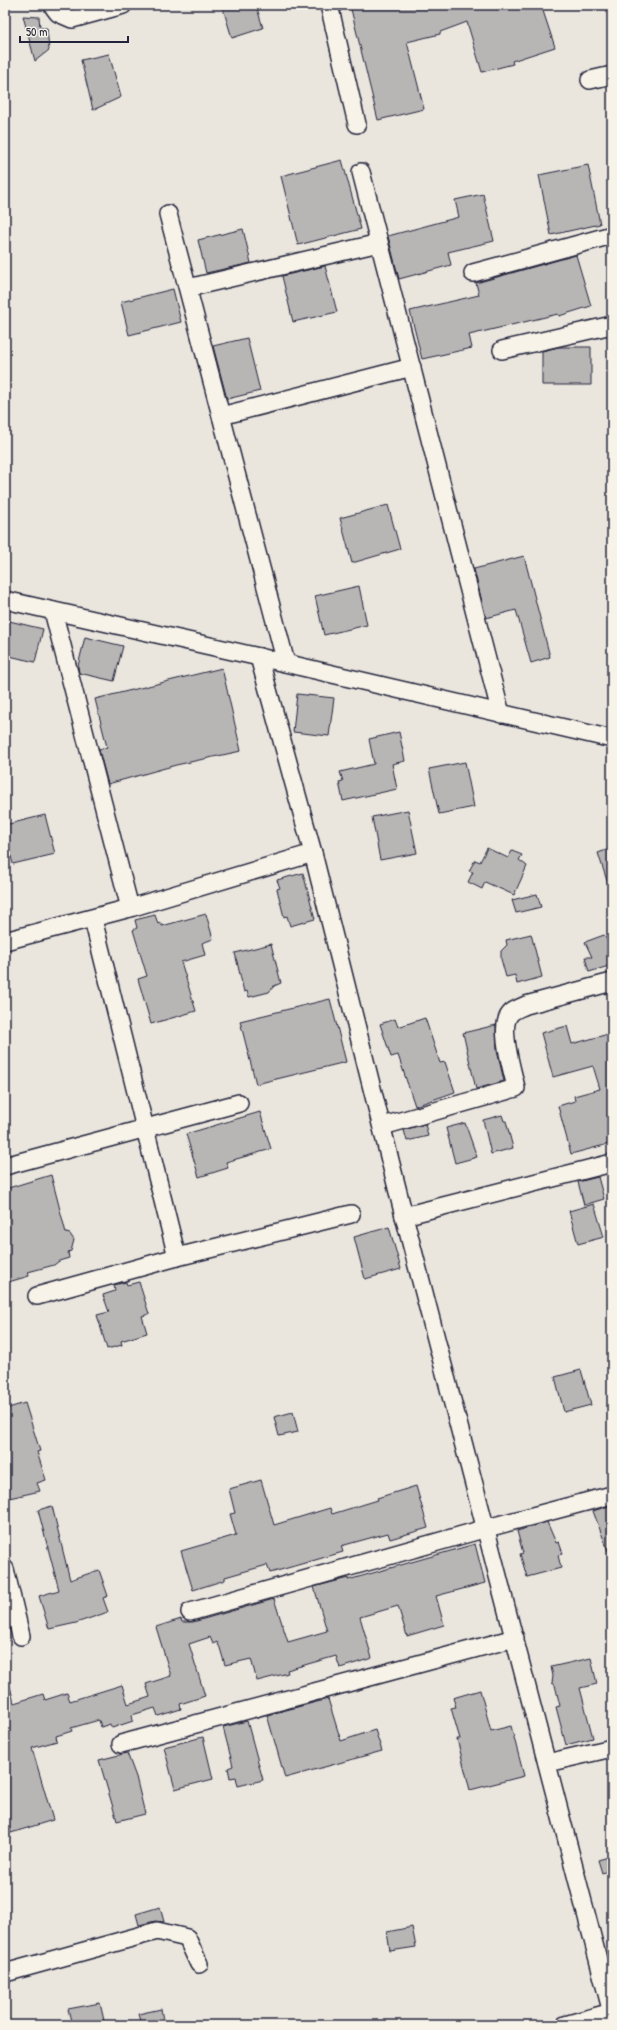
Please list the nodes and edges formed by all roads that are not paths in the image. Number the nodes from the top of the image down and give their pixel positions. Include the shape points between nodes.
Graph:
1 (52, 5) edge
2 (123, 5) edge
3 (328, 5) edge
4 (612, 74) edge
5 (590, 80) dead end
6 (357, 124) dead end
7 (361, 172) dead end
8 (168, 214) dead end
9 (612, 235) edge
10 (380, 243) junction
11 (473, 273) dead end
12 (188, 288) junction
13 (612, 325) edge
14 (502, 350) dead end
15 (412, 367) junction
16 (221, 416) junction
17 (5, 600) edge
18 (53, 612) junction
19 (258, 657) junction
20 (286, 663) junction
21 (501, 714) junction
22 (612, 739) edge
23 (313, 853) junction
24 (130, 908) junction
25 (93, 919) junction
26 (5, 941) edge
27 (612, 982) edge
28 (239, 1103) dead end
29 (382, 1126) junction
30 (146, 1129) junction
31 (612, 1163) edge
32 (5, 1166) edge
33 (351, 1214) dead end
34 (404, 1216) junction
35 (177, 1257) junction
36 (37, 1296) dead end
37 (612, 1495) edge
38 (487, 1528) junction
39 (5, 1569) edge
40 (190, 1612) dead end
41 (21, 1636) dead end
42 (515, 1638) junction
43 (121, 1744) dead end
44 (612, 1748) edge
45 (548, 1763) junction
46 (199, 1964) dead end
47 (5, 1973) edge
48 (610, 1992) edge
49 (612, 2013) edge
50 (565, 2025) edge

1 - 2 street via 58,13 72,19
3 - 6 street
4 - 5 street
7 - 10 street
8 - 12 street
9 - 11 street
10 - 12 street
10 - 15 street
12 - 16 street
13 - 14 street
15 - 16 street
15 - 21 street
16 - 20 street
17 - 18 street
18 - 19 street
18 - 24 street
19 - 20 street
19 - 23 street
20 - 21 street
21 - 22 street
23 - 24 street
23 - 29 street
24 - 25 street
25 - 26 street
25 - 30 street
27 - 29 street via 526,1005 509,1015 505,1024 506,1035 516,1088
28 - 30 street
29 - 34 street
30 - 32 street
30 - 35 street
31 - 34 street
33 - 35 street
34 - 38 street
35 - 36 street
37 - 38 street
38 - 40 street
38 - 42 street
39 - 41 street
42 - 43 street
42 - 45 street
44 - 45 street
45 - 48 street
46 - 47 street via 187,1938 157,1931
48 - 49 street
49 - 50 street

